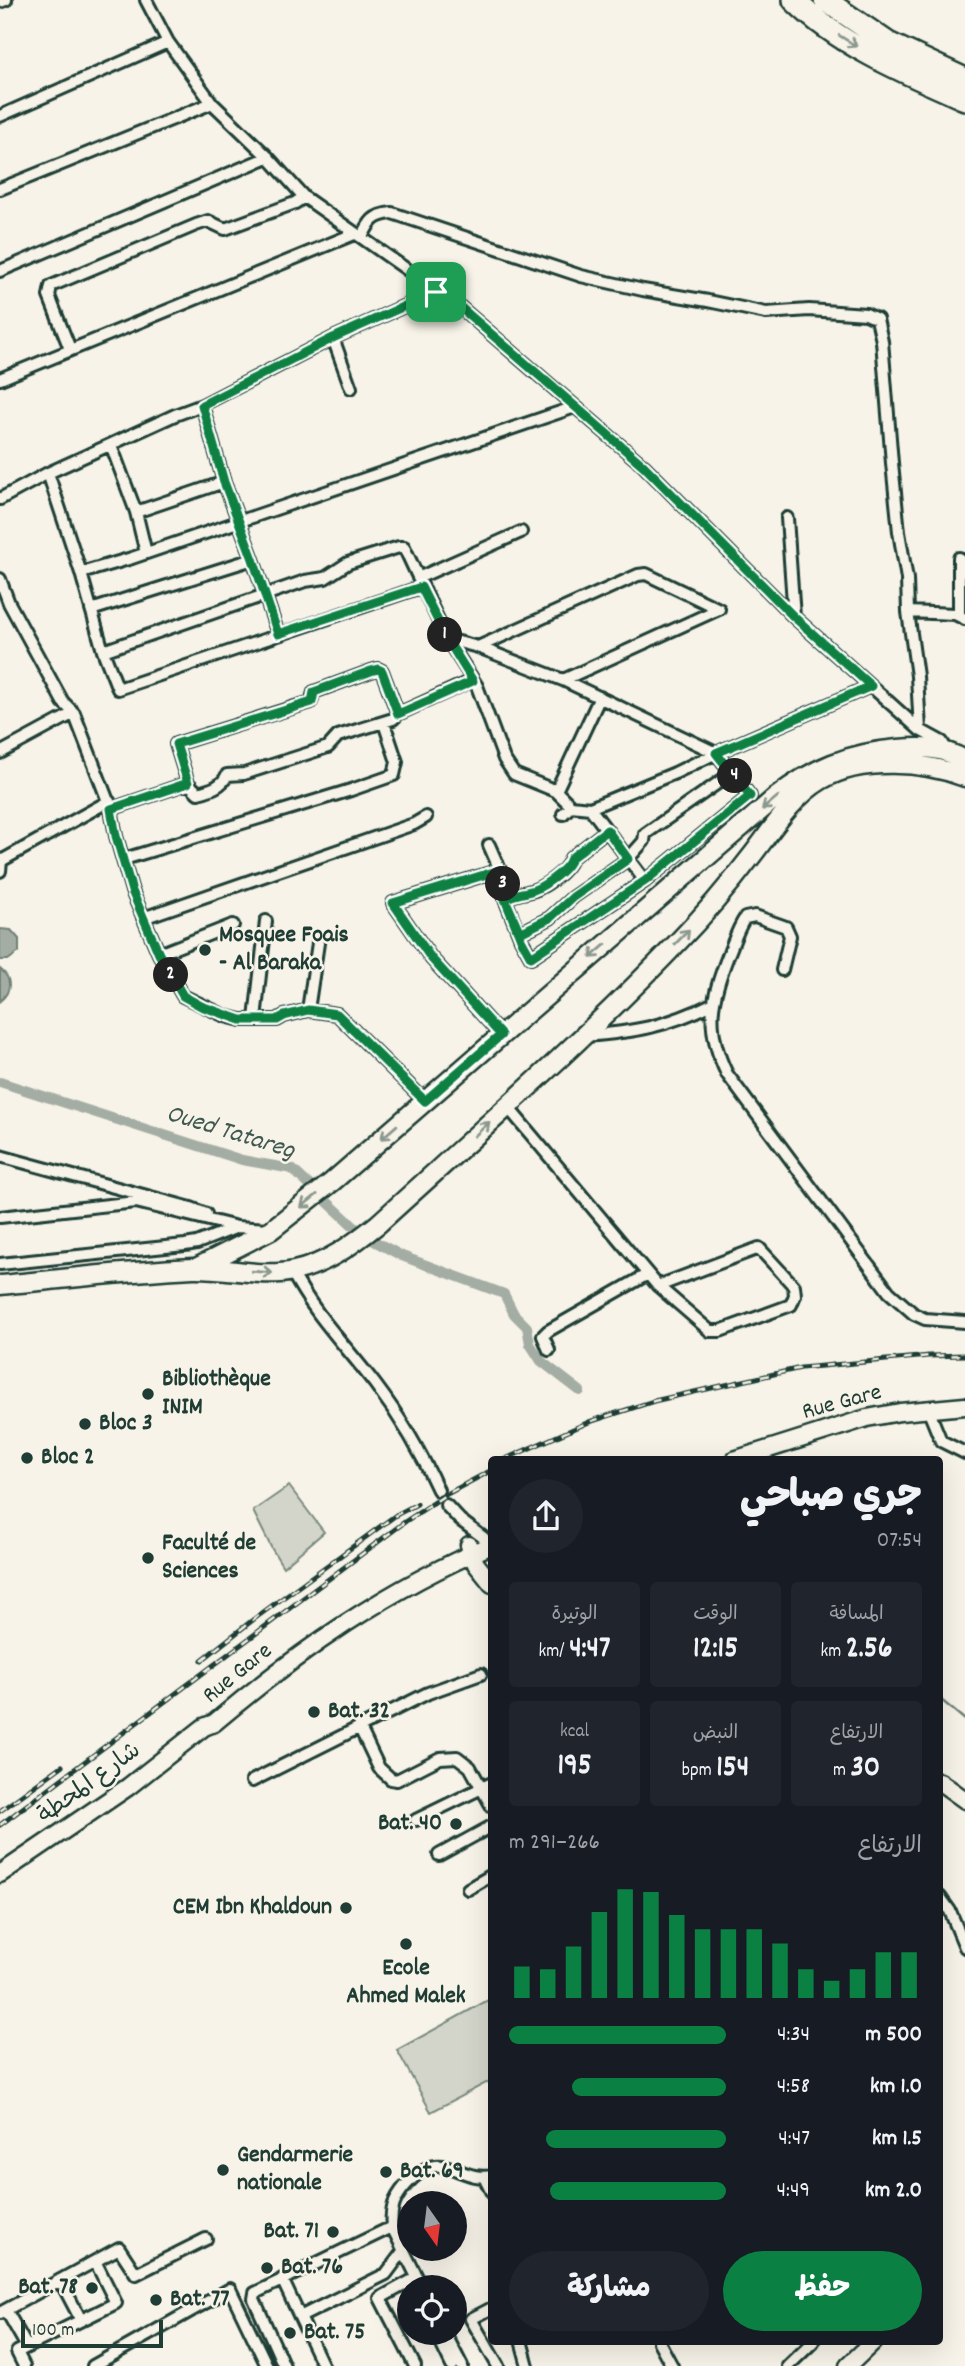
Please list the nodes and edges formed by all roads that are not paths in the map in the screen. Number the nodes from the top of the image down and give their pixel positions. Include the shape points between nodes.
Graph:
1 (6, 0) edge
2 (146, 0) edge
3 (794, 0) edge
4 (825, 0) edge
5 (0, 2) edge
6 (168, 42) junction
7 (965, 79) edge
8 (965, 99) edge
9 (212, 103) junction
10 (0, 116) edge
11 (268, 157) junction
12 (0, 189) edge
13 (304, 197) junction
14 (358, 235) junction
15 (0, 271) edge
16 (436, 292) junction
17 (333, 338) junction
18 (70, 349) junction
19 (0, 379) edge
20 (351, 388) dead end
21 (202, 405) junction
22 (575, 407) junction
23 (111, 445) junction
24 (48, 473) junction
25 (224, 482) junction
26 (0, 499) edge
27 (136, 512) junction
28 (788, 518) dead end
29 (239, 521) junction
30 (521, 532) dead end
31 (146, 553) junction
32 (959, 558) dead end
33 (253, 559) junction
34 (81, 573) junction
35 (0, 579) edge
36 (420, 582) junction
37 (264, 596) junction
38 (4, 604) edge
39 (91, 610) junction
40 (908, 612) junction
41 (794, 617) junction
42 (962, 617) edge
43 (278, 634) junction
44 (447, 639) junction
45 (478, 647) junction
46 (103, 651) junction
47 (564, 680) junction
48 (473, 681) junction
49 (871, 686) junction
50 (600, 697) junction
51 (74, 713) junction
52 (398, 714) junction
53 (384, 723) junction
54 (921, 739) junction
55 (947, 751) junction
56 (0, 753) edge
57 (716, 753) junction
58 (965, 760) edge
59 (921, 768) junction
60 (941, 771) junction
61 (732, 773) junction
62 (965, 777) edge
63 (188, 783) junction
64 (556, 791) junction
65 (110, 805) junction
66 (590, 808) junction
67 (426, 817) dead end
68 (607, 830) junction
69 (489, 845) dead end
70 (124, 859) junction
71 (628, 859) junction
72 (500, 870) junction
73 (0, 871) edge
74 (645, 881) junction
75 (505, 899) junction
76 (143, 918) junction
77 (266, 922) dead end
78 (233, 925) dead end
79 (520, 933) junction
80 (318, 943) dead end
81 (159, 954) junction
82 (782, 970) dead end
83 (712, 1004) junction
84 (308, 1010) junction
85 (255, 1019) junction
86 (501, 1035) junction
87 (582, 1037) junction
88 (425, 1101) junction
89 (507, 1107) junction
90 (0, 1156) edge
91 (0, 1217) edge
92 (217, 1222) junction
93 (237, 1227) junction
94 (271, 1230) junction
95 (0, 1264) edge
96 (194, 1268) junction
97 (292, 1272) junction
98 (648, 1274) junction
99 (0, 1285) edge
100 (658, 1286) junction
101 (965, 1322) edge
102 (549, 1350) dead end
103 (965, 1406) edge
104 (965, 1412) edge
105 (930, 1414) junction
106 (965, 1453) edge
107 (747, 1456) edge
108 (768, 1456) edge
109 (438, 1490) dead end
110 (446, 1505) dead end
111 (482, 1544) edge
112 (450, 1564) junction
113 (488, 1571) edge
114 (488, 1575) edge
115 (481, 1674) dead end
116 (359, 1726) junction
117 (204, 1727) junction
118 (252, 1781) dead end
119 (943, 1784) edge
120 (487, 1786) edge
121 (965, 1800) edge
122 (416, 1820) dead end
123 (488, 1828) edge
124 (439, 1856) dead end
125 (0, 1874) edge
126 (488, 1877) edge
127 (468, 1889) dead end
128 (943, 1901) edge
129 (965, 1947) edge
130 (488, 2176) edge
131 (392, 2227) junction
132 (397, 2237) edge
133 (206, 2239) dead end
134 (397, 2259) edge
135 (95, 2261) junction
136 (282, 2279) junction
137 (60, 2280) junction
138 (397, 2289) edge
139 (488, 2310) edge
140 (3, 2311) edge
141 (300, 2317) junction
142 (81, 2320) junction
143 (397, 2331) edge
144 (404, 2345) edge
145 (442, 2345) edge
146 (451, 2345) edge
147 (521, 2345) edge
148 (661, 2345) edge
149 (810, 2345) edge
150 (870, 2345) edge
151 (27, 2347) junction
152 (24, 2366) edge
153 (93, 2366) edge
154 (267, 2366) edge
155 (284, 2366) edge
156 (323, 2366) edge
157 (415, 2366) edge
158 (452, 2366) edge
159 (462, 2366) edge
160 (498, 2366) edge
161 (528, 2366) edge
162 (672, 2366) edge
163 (788, 2366) edge
164 (848, 2366) edge

1 - 5 street
2 - 6 street
3 -> 8 highway via 850,42
4 - 7 highway via 888,43
6 - 9 street
6 - 10 street
9 - 11 street
9 - 12 street
11 - 13 street
11 - 15 street
13 - 14 street
13 - 18 street via 225,229 208,220 51,286 49,296
14 - 16 street
14 - 18 street
14 - 40 street via 371,219 392,213 581,276 643,290 766,313 808,310 873,315 880,324
16 - 17 street
16 - 22 street via 460,307
17 - 20 street
17 - 21 street
18 - 19 street
21 - 23 street
21 - 25 street
22 - 29 street
22 - 41 street via 644,466
23 - 24 street
23 - 27 street
24 - 26 street
24 - 34 street
25 - 27 street
25 - 29 street
27 - 31 street
28 - 41 street
29 - 31 street
29 - 33 street
30 - 36 street
31 - 34 street
32 - 42 street
33 - 37 street
33 - 39 street
34 - 39 street
35 - 38 street
36 - 37 street via 406,550 399,547 348,562 325,578
36 - 43 street
36 - 44 street
37 - 43 street
37 - 46 street
38 - 51 street
39 - 46 street
40 - 42 street
40 - 54 street
41 - 49 street
43 - 46 street via 118,689
44 - 45 street
44 - 48 street
45 - 47 street
45 - 47 street via 638,575 646,574 719,609
47 - 50 street
48 - 52 street
48 - 64 street via 514,775
49 - 54 street
49 - 57 street
50 - 57 street
50 - 64 street
51 - 56 street
51 - 65 street
52 - 53 street
52 - 63 street via 382,671 371,671 314,692 312,702 176,744
53 - 63 street via 338,736 328,747 244,774 227,775 222,783 202,792
53 - 70 street via 397,762 394,775
54 - 55 main road
54 - 59 main road
54 -> 86 main road via 821,767 791,786
55 - 58 main road
55 - 60 main road
57 - 61 street
57 - 66 street
59 - 60 main road
87 -> 59 main road via 706,912 807,790 835,773 865,765
60 - 62 main road
61 - 71 street via 645,834
61 - 74 street via 750,796
63 - 65 street
64 - 66 street via 567,810
65 - 70 street
65 - 73 street via 1,861
66 - 68 street
67 - 76 street
68 - 71 street
68 - 75 street via 571,858 563,871 529,892
69 - 72 street
70 - 76 street
71 - 74 street
71 - 79 street via 550,918
72 - 75 street
72 - 86 street via 393,903 431,958
74 - 79 street via 531,957
75 - 79 street
76 - 81 street
77 - 85 street
78 - 81 street
80 - 84 street
81 - 85 street via 183,996 225,1016
82 - 83 street via 789,936 786,927 748,916 727,958
83 - 87 street via 655,1027
83 - 101 street via 713,1038 727,1074 889,1292 914,1314
84 - 85 street via 277,1020
84 - 88 street via 337,1014
86 - 88 main road
87 - 89 main road
88 -> 94 main road
97 -> 89 main road via 350,1247
89 - 98 street
90 - 92 street via 191,1208
91 - 92 street via 136,1202
92 - 93 street
93 - 94 street
93 - 95 street via 185,1245
94 - 96 main road
96 -> 97 main road
96 - 99 main road
97 - 109 street via 313,1309 404,1425
98 - 100 street
98 - 102 street via 548,1331 543,1336
100 - 100 street via 759,1248 794,1286 795,1295 791,1306 710,1331
103 - 107 main road, Rue Gare via 867,1418
104 - 105 main road, Rue Gare
105 - 106 street via 942,1441
105 - 108 main road, Rue Gare via 870,1424
110 - 111 street
111 - 112 main road, Rue Gare
111 - 113 main road
111 - 117 main road, Rue Gare via 332,1623 241,1692
112 - 114 main road
112 - 117 main road, Rue Gare via 337,1627
115 - 116 street
116 - 118 street
116 - 120 street via 379,1768 391,1779 449,1756 465,1760
117 - 125 main road, شارع المحطة via 128,1787
119 - 121 main road
120 - 122 street
123 - 124 street
126 - 127 street
128 - 129 street
130 - 131 street via 451,2166 425,2169 412,2178 393,2204
131 - 132 street
131 - 136 street
133 - 135 street via 136,2274 119,2248
134 - 141 street via 386,2274
135 - 137 street
135 - 142 street via 116,2303
136 - 141 street
136 - 155 street via 253,2298
137 - 140 street
137 - 142 street
138 - 143 street via 380,2298
139 - 160 street via 471,2319
140 - 151 street
141 - 156 street
142 - 151 street
144 - 157 street
145 - 158 street
146 - 159 street
147 - 161 street
148 - 162 street
149 - 163 street
150 - 164 main road
151 - 152 street via 17,2352
153 - 154 street via 230,2289

